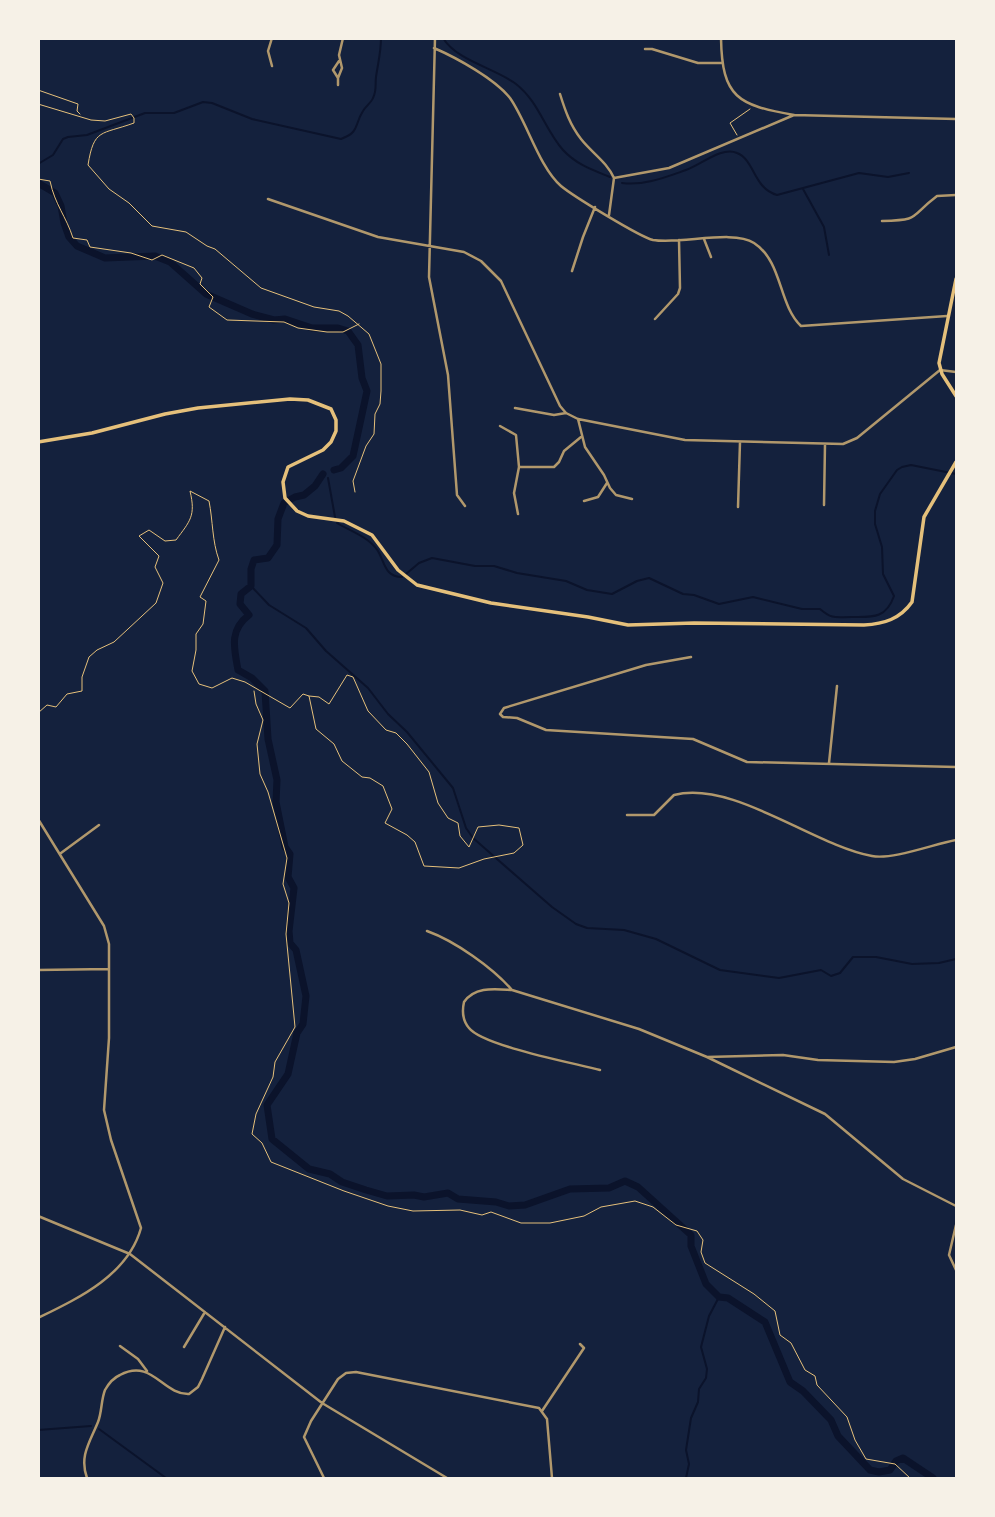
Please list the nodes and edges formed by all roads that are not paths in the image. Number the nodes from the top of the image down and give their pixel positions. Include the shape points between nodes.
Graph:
1 (272, 38) edge
2 (343, 38) edge
3 (435, 38) edge
4 (721, 38) edge
5 (435, 48) junction
6 (645, 49) dead end
7 (339, 61) junction
8 (721, 63) junction
9 (272, 66) dead end
10 (338, 78) junction
11 (338, 85) dead end
12 (560, 94) dead end
13 (794, 115) junction
14 (957, 119) edge
15 (614, 178) junction
16 (957, 195) edge
17 (268, 199) dead end
18 (596, 207) junction
19 (609, 215) junction
20 (882, 221) dead end
21 (704, 239) junction
22 (679, 240) junction
23 (430, 248) junction
24 (710, 257) dead end
25 (572, 271) dead end
26 (957, 279) edge
27 (947, 316) junction
28 (655, 319) dead end
29 (940, 370) junction
30 (957, 372) edge
31 (957, 396) edge
32 (515, 408) dead end
33 (566, 413) junction
34 (578, 419) junction
35 (500, 426) dead end
36 (581, 437) junction
37 (38, 442) edge
38 (740, 442) junction
39 (825, 444) junction
40 (957, 462) edge
41 (519, 467) junction
42 (607, 483) junction
43 (632, 499) dead end
44 (584, 501) dead end
45 (824, 505) dead end
46 (465, 506) dead end
47 (738, 507) dead end
48 (518, 514) dead end
49 (691, 657) dead end
50 (837, 686) dead end
51 (829, 764) junction
52 (957, 767) edge
53 (627, 815) dead end
54 (38, 819) edge
55 (99, 825) dead end
56 (957, 840) edge
57 (61, 853) junction
58 (427, 931) dead end
59 (109, 968) junction
60 (38, 970) edge
61 (512, 990) junction
62 (957, 1047) edge
63 (707, 1057) junction
64 (600, 1070) dead end
65 (957, 1206) edge
66 (38, 1216) edge
67 (957, 1225) edge
68 (130, 1254) junction
69 (957, 1270) edge
70 (205, 1312) junction
71 (38, 1318) edge
72 (225, 1327) junction
73 (580, 1345) dead end
74 (120, 1346) dead end
75 (184, 1347) dead end
76 (149, 1373) junction
77 (322, 1404) junction
78 (542, 1411) junction
79 (87, 1479) edge
80 (324, 1479) edge
81 (447, 1479) edge
82 (552, 1479) edge

1 - 9 street via 268,51
2 - 7 street
3 - 5 street
4 - 8 street
5 - 18 street via 502,90 557,183
5 - 23 street
6 - 8 street via 698,63
7 - 10 street
7 - 10 street via 333,70
8 - 13 street via 733,93 754,107
10 - 11 street
12 - 15 street via 572,126
13 - 14 street
13 - 15 street via 669,168
15 - 19 street
16 - 20 street via 937,196 908,221
17 - 23 street via 378,237
18 - 19 street
18 - 25 street
19 - 22 street via 649,239
21 - 22 street
21 - 24 street
21 - 27 street via 744,239 763,251 801,326
22 - 28 street via 678,295
23 - 33 street via 472,255 500,281
23 - 46 street via 430,288 447,376 457,495
26 - 27 main road
27 - 29 main road
29 - 30 street
29 - 31 main road
29 - 39 street via 850,442
32 - 33 street
33 - 34 street
34 - 36 street
34 - 38 street via 685,440
35 - 41 street via 516,435
36 - 41 street via 554,467
36 - 42 street
37 - 40 main road via 198,408 290,399 319,403 335,416 335,435 323,450 288,467 283,482 285,498 302,514 336,519 372,535 398,570 417,585 491,603 636,625 864,625 892,620 912,601 924,517
38 - 39 street
38 - 47 street
39 - 45 street
41 - 48 street via 514,493
42 - 43 street via 615,495
42 - 44 street via 598,497
49 - 51 street via 603,677 504,708 500,714 546,730 693,739 747,762
50 - 51 street
51 - 52 street
53 - 56 street via 654,815 674,795 707,794 875,857
54 - 57 street
55 - 57 street
57 - 59 street via 104,926
58 - 61 street via 449,940
59 - 60 street
59 - 68 street via 104,1110 141,1227
61 - 63 street via 639,1029
61 - 64 street via 469,995 463,1007 470,1030 488,1040
62 - 63 street via 885,1062 783,1055
63 - 65 street via 825,1114 903,1179
66 - 68 street
67 - 69 street via 949,1255
68 - 70 street
68 - 71 street via 105,1280
70 - 72 street
70 - 75 street
72 - 76 street via 198,1387 189,1394 177,1392
72 - 77 street
73 - 78 street via 584,1348
74 - 76 street
76 - 79 street via 131,1371 117,1376 107,1387 84,1456
77 - 78 street via 338,1379 356,1372
77 - 80 street via 304,1437
77 - 81 street
78 - 82 street via 547,1419

